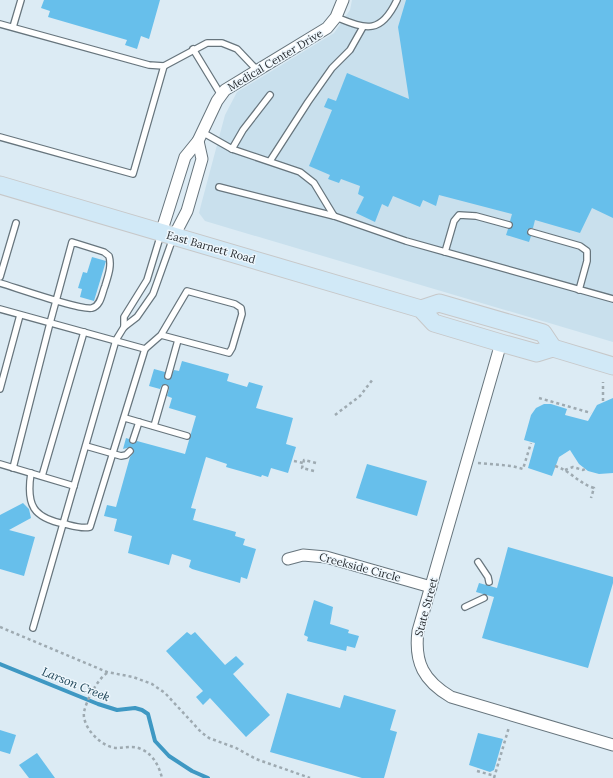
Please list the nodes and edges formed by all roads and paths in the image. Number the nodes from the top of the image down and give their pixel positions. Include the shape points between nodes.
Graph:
1 (21, 0) edge
2 (342, 0) edge
3 (397, 0) edge
4 (336, 17) junction
5 (0, 24) edge
6 (13, 27) junction
7 (363, 27) junction
8 (193, 49) junction
9 (164, 66) junction
10 (257, 70) junction
11 (221, 95) junction
12 (270, 95) dead end
13 (0, 136) edge
14 (200, 137) junction
15 (232, 149) junction
16 (270, 161) junction
17 (0, 185) edge
18 (219, 187) dead end
19 (334, 216) junction
20 (16, 223) dead end
21 (509, 226) dead end
22 (531, 232) dead end
23 (168, 234) junction
24 (445, 252) junction
25 (2, 263) edge
26 (0, 277) edge
27 (0, 283) edge
28 (579, 290) junction
29 (613, 299) edge
30 (57, 300) junction
31 (0, 309) edge
32 (421, 309) junction
33 (20, 315) junction
34 (50, 323) junction
35 (124, 327) junction
36 (84, 332) junction
37 (161, 335) junction
38 (116, 340) junction
39 (178, 340) junction
40 (501, 343) junction
41 (553, 348) junction
42 (145, 349) junction
43 (613, 366) edge
44 (168, 376) dead end
45 (374, 379) dead end
46 (603, 382) dead end
47 (165, 388) dead end
48 (0, 389) edge
49 (539, 398) dead end
50 (603, 401) dead end
51 (591, 413) dead end
52 (335, 414) dead end
53 (125, 418) junction
54 (139, 422) junction
55 (154, 426) junction
56 (187, 436) dead end
57 (133, 440) dead end
58 (531, 443) dead end
59 (86, 446) junction
60 (130, 451) dead end
61 (114, 454) junction
62 (294, 460) dead end
63 (303, 463) junction
64 (316, 463) dead end
65 (478, 463) dead end
66 (0, 464) edge
67 (555, 466) dead end
68 (13, 468) junction
69 (584, 469) dead end
70 (565, 470) junction
71 (314, 471) dead end
72 (31, 473) junction
73 (42, 476) junction
74 (74, 486) junction
75 (591, 498) dead end
76 (63, 524) junction
77 (288, 559) dead end
78 (478, 562) dead end
79 (489, 582) dead end
80 (431, 587) junction
81 (484, 598) dead end
82 (465, 607) dead end
83 (0, 627) edge
84 (33, 628) dead end
85 (108, 672) junction
86 (508, 727) dead end
87 (613, 745) edge
88 (477, 771) dead end
89 (494, 777) edge
90 (162, 778) edge
91 (310, 778) edge

1 - 6 lane
2 - 4 street, Medical Center Drive
3 - 7 lane via 383,22 374,27
4 - 7 lane
4 - 10 street, Medical Center Drive via 327,28
5 - 6 lane
6 - 9 lane via 149,65
7 - 16 lane via 350,50 332,68
8 - 9 lane
8 - 10 lane via 207,43 222,43 237,49
8 - 11 lane
9 - 13 lane via 133,174
10 - 11 street, Medical Center Drive
11 - 14 street, Medical Center Drive
12 - 15 lane
14 - 15 lane
14 - 23 street, Medical Center Drive via 184,157
14 - 23 street via 202,160 187,211
15 - 16 lane
16 - 19 lane via 300,172 314,183
17 - 23 main road, East Barnett Road
18 - 19 lane
19 - 24 lane
20 - 25 lane
21 - 24 lane via 476,216 459,215 454,221
22 - 28 lane via 580,246 587,251 587,261
23 - 32 main road, East Barnett Road
23 - 35 lane via 147,280 124,317
23 - 35 lane via 153,294 137,317
24 - 28 lane
25 - 26 lane
27 - 30 lane
28 - 29 lane
30 - 30 lane via 83,308 97,305 111,263 109,256 72,242
30 - 34 lane
31 - 33 lane
32 - 40 main road, East Barnett Road via 434,323
32 - 41 main road via 439,303 543,333
33 - 34 lane
33 - 48 lane
34 - 36 lane
34 - 68 lane
35 - 38 lane
36 - 38 lane
36 - 73 lane
37 - 39 lane
37 - 39 lane via 187,291 235,304 241,308 240,320 229,353
37 - 42 lane
38 - 42 lane
38 - 59 lane
39 - 44 lane
40 - 41 main road, East Barnett Road via 537,353
40 - 80 street, State Street
41 - 43 main road, East Barnett Road
42 - 53 lane
45 - 52 path via 360,396
46 - 50 path
47 - 55 lane
49 - 51 path
53 - 54 lane
53 - 61 lane
54 - 55 lane
54 - 57 lane
55 - 56 lane
58 - 65 path via 523,469
59 - 61 lane
59 - 74 lane
60 - 61 lane via 126,455
61 - 76 lane via 90,528
62 - 63 path
63 - 64 path via 304,460
63 - 71 path via 302,468
66 - 68 lane
67 - 70 path
68 - 72 lane
69 - 70 path via 573,467
70 - 75 path via 578,481 594,488
72 - 73 lane
72 - 76 lane via 28,491 30,502 36,512 44,518
73 - 74 lane
74 - 76 lane
76 - 84 lane
77 - 80 street, Creekside Circle via 303,555 326,557
78 - 79 lane
80 - 87 street, State Street via 416,647 420,664 436,688 451,697
81 - 82 lane
83 - 85 path
85 - 90 path via 98,681 84,712 88,728 102,743 110,747 130,746 142,749 154,759
85 - 91 path via 139,679 157,687 209,738
86 - 89 path
88 - 89 path

